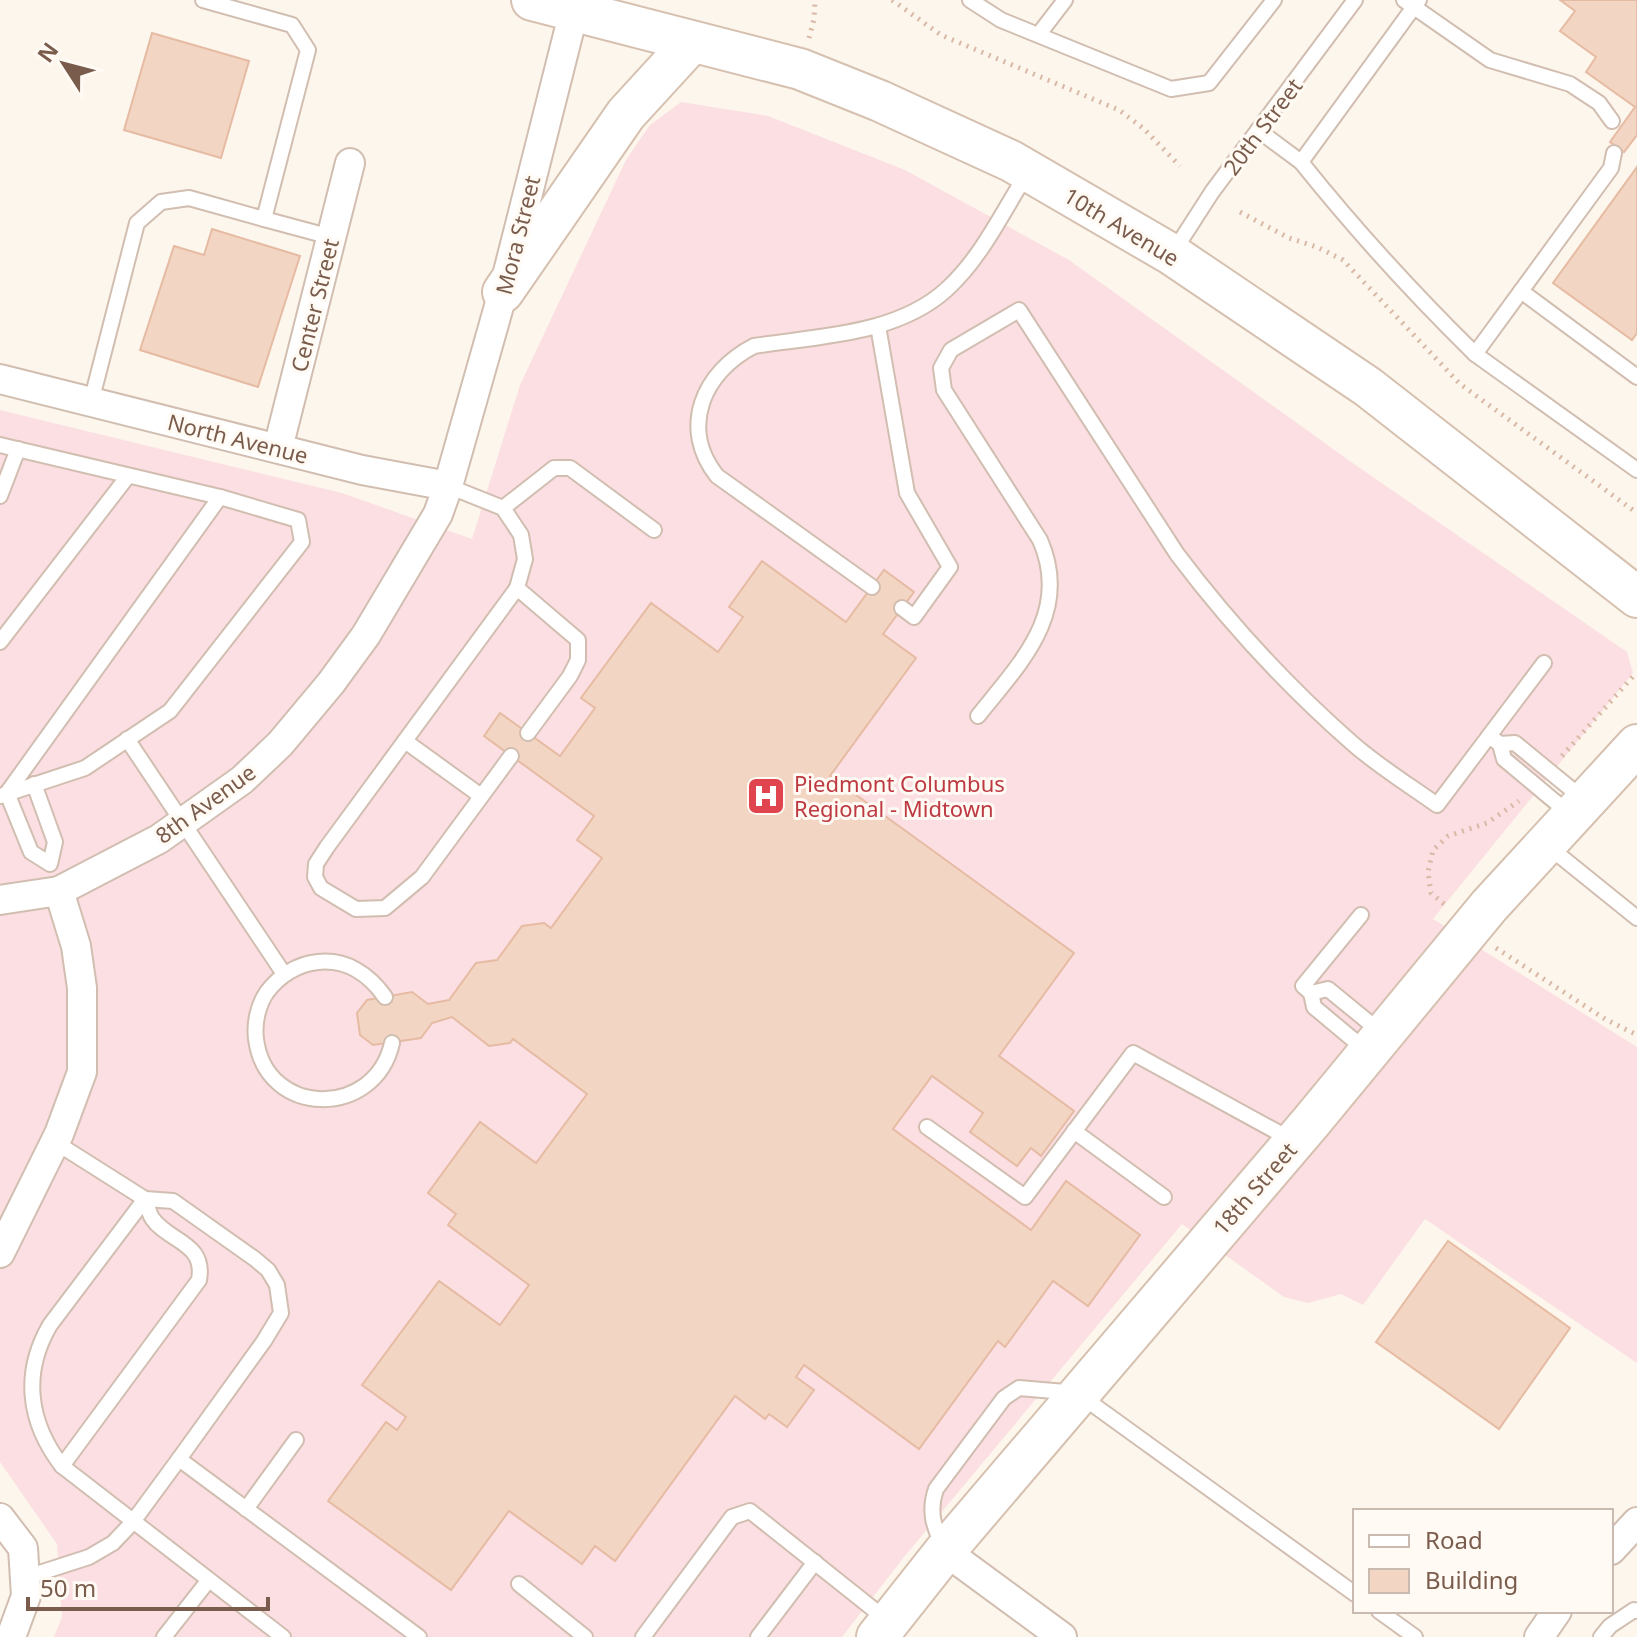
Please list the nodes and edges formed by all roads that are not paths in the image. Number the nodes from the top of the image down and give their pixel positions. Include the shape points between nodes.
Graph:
1 (203, 0) edge
2 (970, 0) edge
3 (1065, 0) edge
4 (1274, 0) edge
5 (1355, 0) edge
6 (548, 3) edge
7 (1413, 3) edge
8 (1039, 34) junction
9 (692, 42) junction
10 (1612, 121) dead end
11 (1258, 130) junction
12 (1614, 153) dead end
13 (1301, 162) junction
14 (350, 163) dead end
15 (1028, 171) junction
16 (264, 219) junction
17 (331, 237) junction
18 (1171, 254) junction
19 (1521, 291) junction
20 (503, 292) junction
21 (878, 326) junction
22 (1475, 354) junction
23 (1637, 377) edge
24 (0, 379) edge
25 (91, 402) junction
26 (0, 445) edge
27 (278, 448) junction
28 (18, 449) junction
29 (1637, 470) edge
30 (128, 476) junction
31 (448, 486) junction
32 (0, 496) edge
33 (220, 497) junction
34 (503, 508) junction
35 (654, 530) dead end
36 (872, 587) dead end
37 (517, 588) junction
38 (1637, 597) edge
39 (902, 608) dead end
40 (0, 642) edge
41 (1544, 663) dead end
42 (978, 716) dead end
43 (528, 733) dead end
44 (127, 739) junction
45 (1494, 740) junction
46 (405, 741) junction
47 (1637, 745) edge
48 (511, 756) dead end
49 (34, 784) junction
50 (4, 794) edge
51 (481, 796) junction
52 (1567, 820) junction
53 (183, 823) junction
54 (50, 864) junction
55 (59, 891) junction
56 (0, 900) edge
57 (1361, 915) dead end
58 (1637, 918) edge
59 (284, 974) junction
60 (1311, 993) junction
61 (385, 997) dead end
62 (392, 1043) dead end
63 (1376, 1043) junction
64 (927, 1127) dead end
65 (1074, 1131) junction
66 (55, 1142) junction
67 (1294, 1142) junction
68 (1164, 1197) dead end
69 (145, 1199) junction
70 (0, 1253) edge
71 (1077, 1393) junction
72 (296, 1440) dead end
73 (179, 1459) junction
74 (62, 1466) junction
75 (246, 1509) junction
76 (0, 1518) edge
77 (1637, 1522) edge
78 (132, 1523) junction
79 (1613, 1548) edge
80 (945, 1551) junction
81 (815, 1562) junction
82 (24, 1578) junction
83 (208, 1581) junction
84 (519, 1584) dead end
85 (1353, 1593) edge
86 (1637, 1611) edge
87 (1382, 1613) edge
88 (1556, 1613) edge
89 (883, 1629) edge
90 (263, 1632) edge
91 (11, 1637) edge
92 (164, 1637) edge
93 (283, 1637) edge
94 (419, 1637) edge
95 (585, 1637) edge
96 (643, 1637) edge
97 (758, 1637) edge
98 (1062, 1637) edge
99 (1415, 1637) edge
100 (1539, 1637) edge
101 (1601, 1637) edge

1 - 16 lane via 292,25 308,50
2 - 8 lane via 1001,20
3 - 8 lane
4 - 8 lane via 1209,83 1171,89
5 - 11 lane, 20th Street
6 - 9 main road, 10th Avenue
6 - 20 street, Mora Street
7 - 10 lane via 1490,60 1570,84 1599,103
7 - 13 lane
9 - 15 main road, 10th Avenue via 800,69
9 - 20 main road via 626,114
11 - 13 lane
11 - 18 lane, 20th Street
12 - 19 lane via 1611,168
13 - 22 lane via 1413,294
14 - 17 street, Center Street
15 - 18 main road, 10th Avenue
15 - 21 lane via 976,255 946,290 910,314
16 - 17 lane
16 - 25 lane via 189,198 161,202 137,223
17 - 27 street, Center Street
18 - 38 main road, 10th Avenue via 1368,387
19 - 22 lane
19 - 23 lane
20 - 31 street, Mora Street
21 - 36 lane via 754,346 736,355 706,392 697,427 706,462 717,476
21 - 39 lane via 907,493 950,567 914,617
22 - 29 lane
24 - 25 street, North Avenue
25 - 27 street, North Avenue
26 - 28 lane
27 - 31 street, North Avenue
28 - 30 lane
28 - 32 lane
30 - 33 lane
30 - 40 lane
31 - 34 lane
31 - 53 street, 8th Avenue via 414,557 331,683 242,780
33 - 44 lane via 298,520 302,542 170,711
33 - 50 lane
34 - 35 lane via 554,468 570,468
34 - 37 lane via 521,535 525,559
37 - 43 lane via 578,640 578,660 570,676
37 - 46 lane
41 - 45 lane
42 - 45 lane via 1033,646 1044,622 1048,557 944,390 941,368 951,350 1019,310 1206,592 1288,683 1355,745 1437,805
44 - 49 lane via 85,768
44 - 53 lane
45 - 52 lane via 1504,759
46 - 51 lane
46 - 51 lane via 316,864 315,877 334,898 356,909 385,908 422,877
47 - 52 main road, 18th Street
48 - 51 lane
49 - 50 lane
49 - 54 lane via 55,842
50 - 54 lane via 31,852
52 - 58 lane
52 - 63 main road, 18th Street
53 - 55 street, 8th Avenue
53 - 59 lane
54 - 55 lane
55 - 56 street, 8th Avenue
55 - 66 street via 76,946 83,1028 82,1072
57 - 60 lane via 1303,986
59 - 61 lane via 330,961 372,980
59 - 62 lane via 263,997 255,1030 263,1064 288,1090 322,1100 356,1092 382,1068
60 - 63 lane via 1314,1007
60 - 63 lane via 1328,989
63 - 67 main road, 18th Street
64 - 65 lane via 1025,1197
65 - 67 lane via 1133,1053
65 - 68 lane
66 - 69 lane
66 - 70 street
67 - 71 main road, 18th Street
69 - 73 lane via 173,1201 268,1270 277,1285 281,1313
69 - 74 lane via 50,1325 33,1362 31,1386 42,1438
69 - 74 lane via 153,1219 197,1256 199,1280
71 - 80 main road, 18th Street
71 - 80 lane via 1019,1388 1004,1398 936,1489 932,1523
71 - 85 lane
72 - 75 lane
73 - 75 lane
73 - 78 lane
74 - 78 lane
75 - 94 lane
76 - 82 street via 23,1548
77 - 79 street
78 - 82 lane via 89,1557
78 - 83 lane
80 - 89 main road, 18th Street
80 - 98 street
81 - 89 lane
81 - 96 lane via 750,1511 732,1517
81 - 97 lane
82 - 91 street via 26,1596
83 - 90 lane
83 - 92 lane
84 - 95 lane
86 - 101 lane
87 - 99 lane
88 - 100 street
90 - 93 lane

